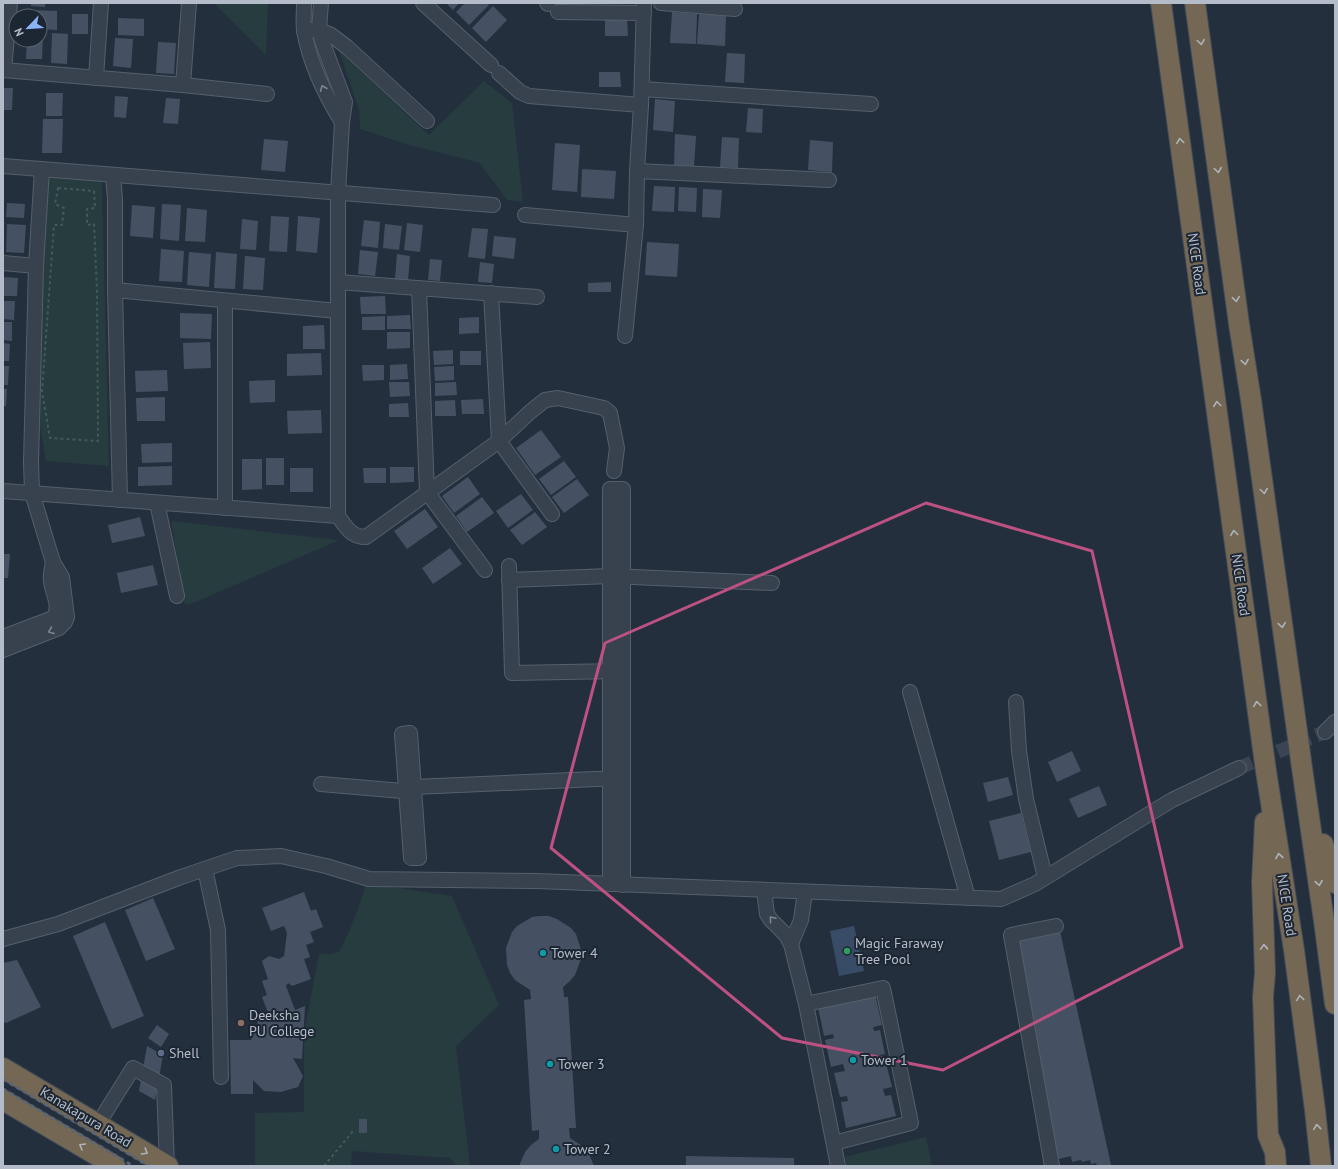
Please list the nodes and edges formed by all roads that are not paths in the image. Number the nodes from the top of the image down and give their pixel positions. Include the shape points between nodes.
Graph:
1 (10, 3) edge
2 (101, 3) edge
3 (189, 3) edge
4 (304, 3) edge
5 (321, 3) edge
6 (423, 3) edge
7 (660, 3) edge
8 (1162, 3) edge
9 (1195, 3) edge
10 (551, 6) edge
11 (644, 8) edge
12 (736, 9) dead end
13 (304, 30) junction
14 (319, 30) junction
15 (3, 70) edge
16 (96, 78) junction
17 (183, 85) junction
18 (642, 89) junction
19 (267, 94) dead end
20 (871, 104) dead end
21 (641, 105) junction
22 (427, 121) dead end
23 (342, 122) junction
24 (3, 166) edge
25 (42, 169) junction
26 (637, 171) junction
27 (113, 175) junction
28 (828, 180) dead end
29 (338, 193) junction
30 (493, 205) dead end
31 (525, 215) dead end
32 (636, 225) junction
33 (3, 263) edge
34 (36, 266) junction
35 (338, 282) junction
36 (419, 288) junction
37 (115, 290) junction
38 (490, 292) junction
39 (537, 297) dead end
40 (225, 301) junction
41 (338, 311) junction
42 (625, 336) dead end
43 (498, 441) junction
44 (614, 470) dead end
45 (3, 491) edge
46 (427, 492) junction
47 (32, 494) junction
48 (120, 500) junction
49 (157, 503) junction
50 (225, 508) junction
51 (552, 514) dead end
52 (338, 516) junction
53 (53, 562) junction
54 (485, 570) dead end
55 (616, 576) junction
56 (772, 583) dead end
57 (177, 596) dead end
58 (3, 636) edge
59 (3, 650) edge
60 (616, 671) junction
61 (910, 692) dead end
62 (1016, 702) dead end
63 (1239, 768) tunnel mouth
64 (1302, 768) junction
65 (1267, 777) junction
66 (616, 778) junction
67 (321, 784) dead end
68 (205, 869) junction
69 (1045, 877) junction
70 (1335, 883) edge
71 (616, 884) junction
72 (764, 890) junction
73 (805, 892) junction
74 (968, 898) junction
75 (1056, 926) dead end
76 (3, 939) edge
77 (791, 944) junction
78 (806, 1004) junction
79 (1335, 1004) edge
80 (3, 1068) edge
81 (222, 1077) dead end
82 (3, 1100) edge
83 (98, 1124) junction
84 (834, 1143) junction
85 (1275, 1159) edge
86 (115, 1166) edge
87 (168, 1166) edge
88 (838, 1166) edge
89 (1052, 1166) edge
90 (1321, 1166) edge

1 - 15 street
2 - 16 street
3 - 17 street
4 - 13 street
5 - 14 street
6 - 21 street via 520,92 529,96
7 - 12 street
65 -> 8 highway, NICE Road, bridge
9 -> 64 highway, bridge
10 - 11 street
11 - 18 street
13 - 14 street
23 -> 13 street via 330,104 319,79
14 - 22 street via 348,47
14 - 23 street via 345,102
15 - 16 street
16 - 17 street
17 - 19 street
18 - 20 street
18 - 21 street
21 - 26 street
23 - 29 street
24 - 25 street
25 - 27 street
25 - 34 street
26 - 28 street
26 - 32 street
27 - 29 street
27 - 37 street
29 - 30 street
29 - 35 street
31 - 32 street
32 - 42 street
33 - 34 street
34 - 47 street
35 - 36 street
35 - 41 street
36 - 38 street
36 - 46 street
37 - 40 street
37 - 48 street
38 - 39 street
38 - 43 street
40 - 41 street
40 - 50 street
41 - 52 street
43 - 44 street via 545,400 558,398 604,408 610,413 617,448
43 - 46 street
43 - 51 street
45 - 47 street
46 - 52 street via 366,537 357,537
46 - 54 street
47 - 48 street
47 - 53 street
48 - 49 street
49 - 50 street
49 - 57 street
50 - 52 street
53 - 58 street via 51,581 57,606 56,615
53 -> 59 street via 62,577 67,617 63,626
55 - 55 street via 610,489 623,489
55 - 56 street
55 - 60 street
55 - 60 street via 509,573 512,673
60 - 66 street
61 - 74 street
62 - 69 street via 1019,751 1026,799
63 - 69 street via 1172,800
64 - 70 highway
64 -> 79 highway
85 -> 65 highway via 1268,1135 1263,997 1265,973 1262,882
90 -> 65 highway, NICE Road via 1295,958
66 - 67 street via 411,790
66 - 71 street
68 - 71 street via 237,858 281,856 370,879
68 - 76 street via 58,924
68 - 81 street via 218,930
69 - 74 street via 1001,899
71 - 72 street
72 - 73 street
77 -> 72 street via 767,914
73 - 74 street
73 - 77 street via 801,920
75 - 89 street via 1011,935
77 - 78 street
78 - 84 street
78 - 84 street via 883,988 911,1123
80 - 83 highway, Kanakapura Road
86 -> 82 highway, Kanakapura Road
83 -> 87 highway, Kanakapura Road
83 - 87 street via 133,1068 164,1085
84 - 88 street

